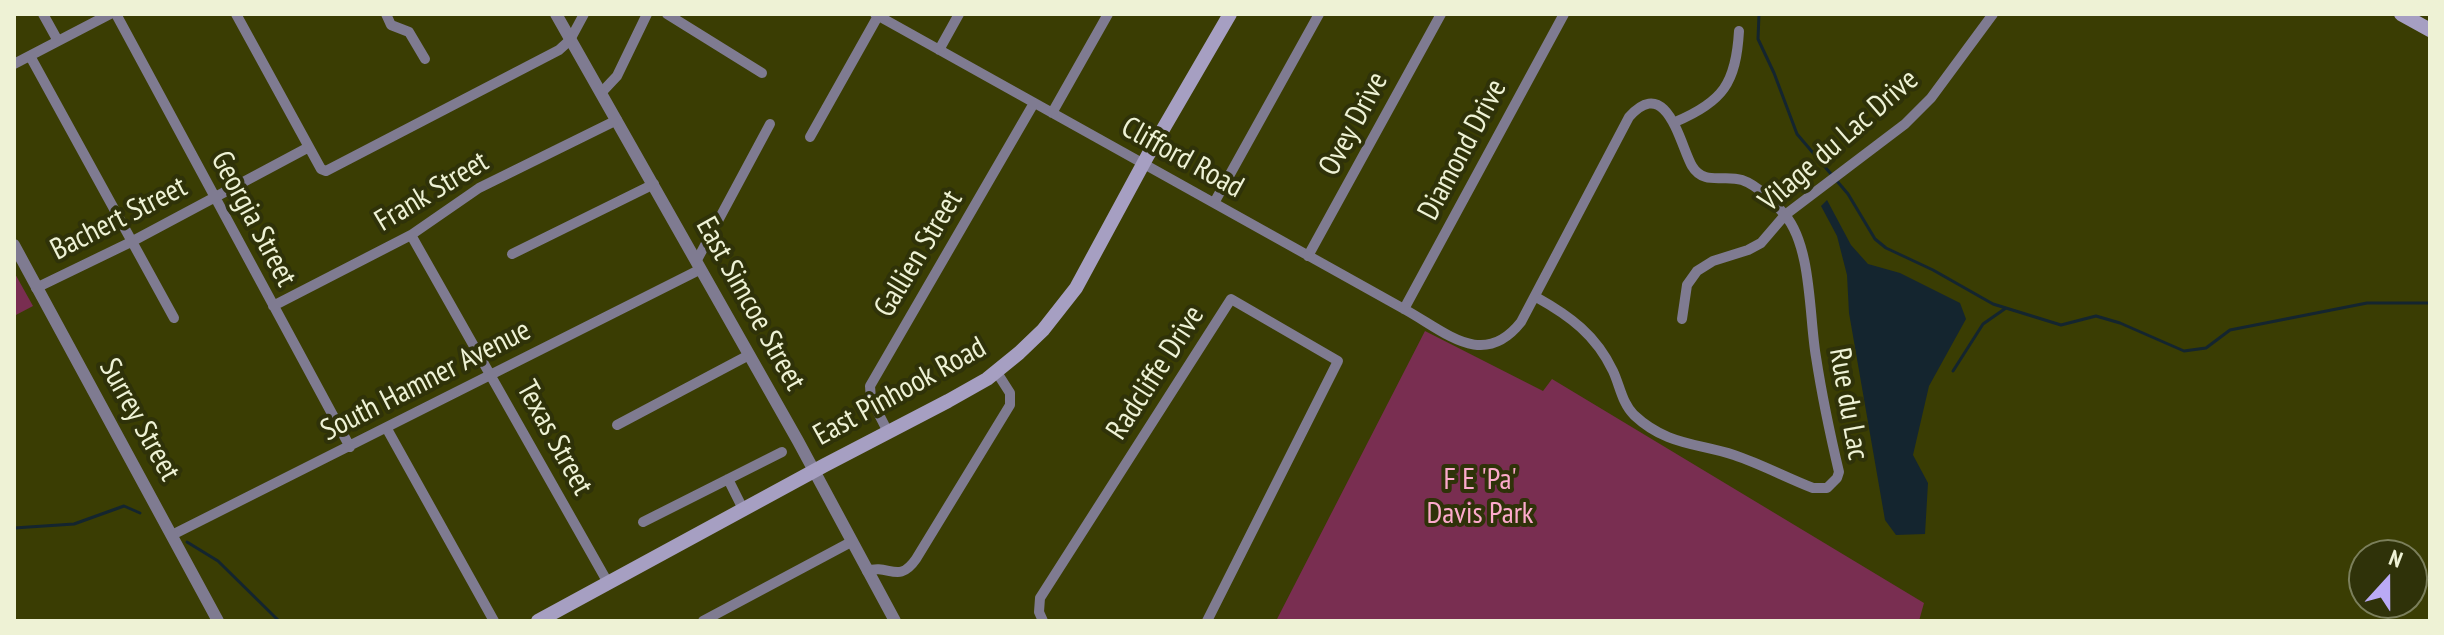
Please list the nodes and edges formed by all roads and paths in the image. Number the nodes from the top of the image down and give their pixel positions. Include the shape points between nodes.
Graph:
1 (43, 14) edge
2 (113, 14) edge
3 (236, 14) edge
4 (386, 14) edge
5 (556, 14) edge
6 (584, 14) edge
7 (647, 14) edge
8 (667, 14) edge
9 (959, 14) edge
10 (1108, 14) edge
11 (1230, 14) edge
12 (1319, 14) edge
13 (1441, 14) edge
14 (1564, 14) edge
15 (1993, 14) edge
16 (2401, 14) edge
17 (876, 15) edge
18 (893, 18) edge
19 (2428, 25) edge
20 (1739, 31) dead end
21 (570, 40) junction
22 (58, 41) junction
23 (939, 50) junction
24 (30, 56) junction
25 (425, 59) dead end
26 (14, 64) edge
27 (762, 73) dead end
28 (601, 93) junction
29 (1034, 103) junction
30 (1052, 113) junction
31 (617, 120) junction
32 (1675, 122) junction
33 (770, 124) dead end
34 (810, 137) dead end
35 (309, 147) junction
36 (1143, 164) junction
37 (654, 184) junction
38 (214, 197) junction
39 (1214, 203) junction
40 (1785, 215) junction
41 (411, 235) junction
42 (131, 242) junction
43 (14, 245) edge
44 (512, 254) dead end
45 (1308, 256) junction
46 (699, 264) junction
47 (36, 288) junction
48 (1536, 297) junction
49 (273, 306) junction
50 (1404, 309) junction
51 (174, 318) dead end
52 (1682, 319) dead end
53 (749, 355) junction
54 (996, 371) junction
55 (491, 376) junction
56 (617, 425) dead end
57 (387, 429) junction
58 (888, 432) junction
59 (350, 447) junction
60 (782, 452) dead end
61 (813, 471) junction
62 (728, 479) junction
63 (743, 509) junction
64 (643, 522) dead end
65 (172, 535) junction
66 (851, 542) junction
67 (867, 571) junction
68 (607, 581) junction
69 (218, 621) edge
70 (494, 621) edge
71 (538, 621) edge
72 (703, 621) edge
73 (895, 621) edge
74 (1043, 621) edge
75 (1207, 621) edge

1 - 22 street
2 - 22 street
2 - 38 street, Georgia Street
3 - 35 street
4 - 25 street via 391,25 409,32
5 - 21 street, East Simcoe Street
6 - 21 street
7 - 28 street via 617,76
8 - 27 street
9 - 23 street
10 - 30 street
11 - 36 main road, East Pinhook Road
12 - 39 street
13 - 45 street, Ovey Drive
14 - 50 street, Diamond Drive
15 - 40 street, Vilage du Lac Drive via 1931,98 1905,124
16 - 19 main road
17 - 18 street, Clifford Road
17 - 34 street
18 - 23 street, Clifford Road
20 - 32 street via 1737,61 1723,90 1704,109
21 - 28 street, East Simcoe Street
21 - 35 street via 326,171
22 - 24 street
23 - 29 street, Clifford Road
24 - 26 street
24 - 42 street
28 - 31 street, East Simcoe Street
29 - 30 street, Clifford Road
29 - 58 street, Gallien Street via 870,386
30 - 36 street, Clifford Road
31 - 37 street, East Simcoe Street
31 - 41 street, Frank Street via 479,188
32 - 40 street, Rue du Lac via 1697,173 1744,180
32 - 48 street via 1656,105 1644,105 1629,117
33 - 46 street
35 - 38 street, Bachert Street
36 - 39 street, Clifford Road
36 - 54 main road, East Pinhook Road via 1076,288 1043,330
37 - 44 street
37 - 46 street, East Simcoe Street
38 - 42 street, Bachert Street
38 - 49 street, Georgia Street
39 - 45 street, Clifford Road
40 - 48 street, Rue du Lac via 1806,271 1818,376 1839,472 1827,488 1813,488 1735,455 1677,441 1649,426 1631,412 1591,335
40 - 52 street, Vilage du Lac Drive via 1761,243 1713,261 1691,277
41 - 49 street, Frank Street
41 - 55 street, Texas Street
42 - 47 street, Bachert Street
42 - 51 street
43 - 47 street, Surrey Street
45 - 50 street, Clifford Road
46 - 53 street, East Simcoe Street
46 - 55 street, South Hamner Avenue
47 - 65 street, Surrey Street
48 - 50 street, Clifford Road via 1504,340 1485,347 1466,343
49 - 59 street, Georgia Street
53 - 56 street
53 - 61 street, East Simcoe Street
54 - 58 main road, East Pinhook Road
54 - 67 street via 1010,393 1010,405 916,559 901,573
55 - 57 street, South Hamner Avenue
55 - 68 street, Texas Street
57 - 59 street, South Hamner Avenue
57 - 70 street
58 - 61 main road, East Pinhook Road
59 - 65 street, South Hamner Avenue
60 - 62 street
61 - 63 main road, East Pinhook Road
61 - 66 street, East Simcoe Street
62 - 63 street
62 - 64 street
63 - 68 main road, East Pinhook Road
65 - 69 street, Surrey Street
66 - 67 street, East Simcoe Street
66 - 72 street
67 - 73 street, East Simcoe Street
68 - 71 main road, East Pinhook Road
74 - 75 street, Radcliffe Drive via 1040,598 1231,299 1338,361

